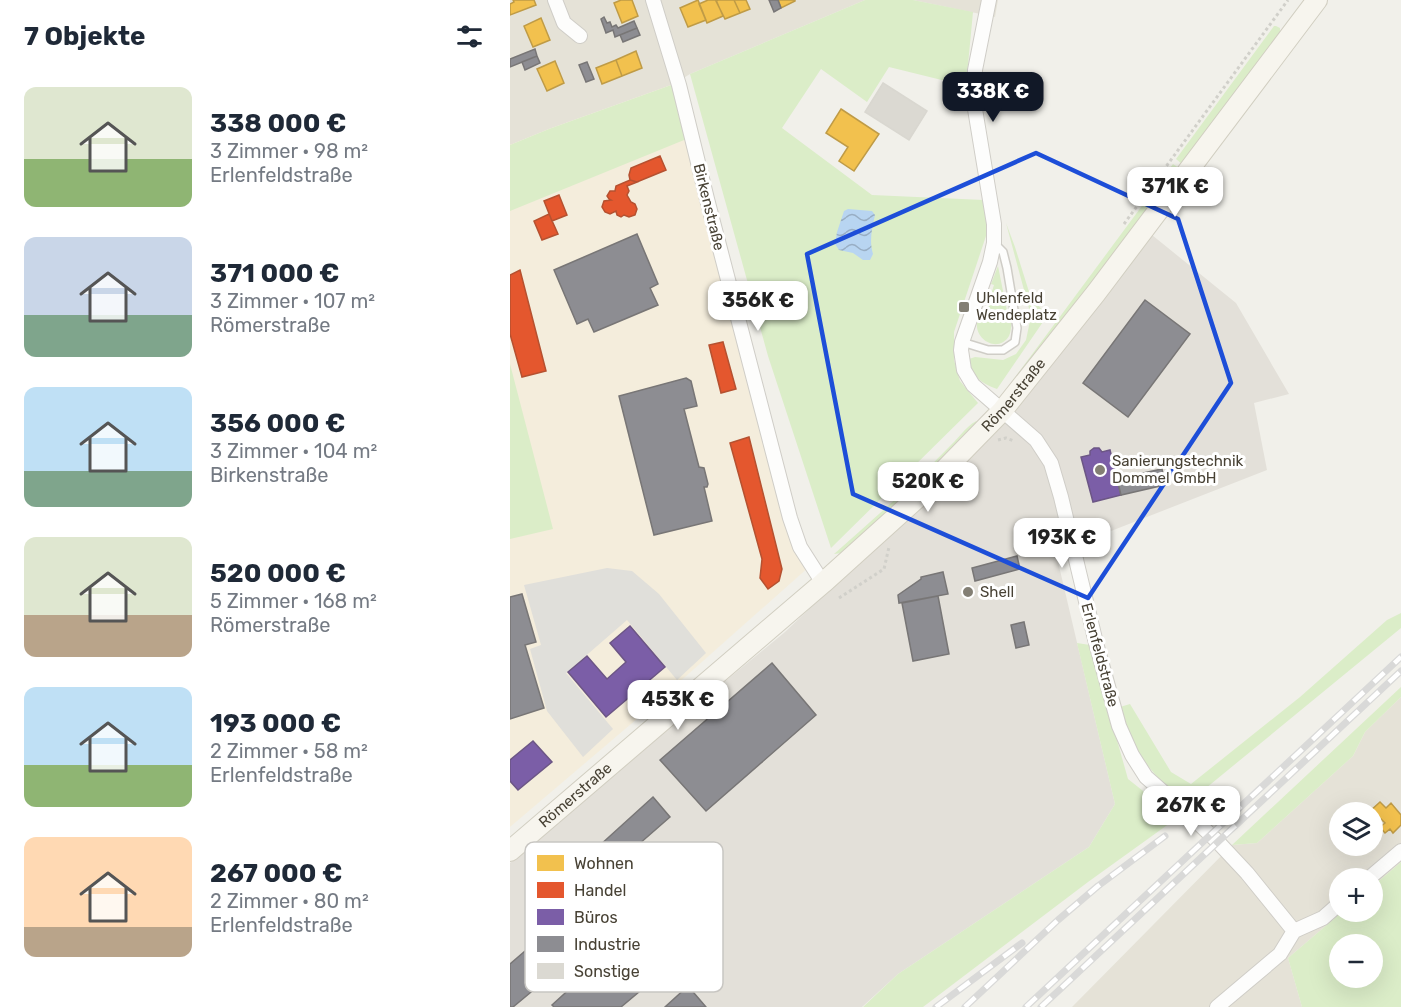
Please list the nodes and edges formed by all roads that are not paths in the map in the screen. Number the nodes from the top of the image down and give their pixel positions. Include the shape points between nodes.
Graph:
1 (555, 0) edge
2 (653, 0) edge
3 (989, 0) edge
4 (1317, 0) edge
5 (580, 36) dead end
6 (994, 243) junction
7 (962, 342) junction
8 (1002, 411) junction
9 (823, 583) junction
10 (510, 851) edge
11 (1401, 851) edge
12 (1381, 868) edge
13 (1329, 913) edge
14 (1294, 931) junction
15 (1217, 1007) edge

1 - 5 street via 564,23
2 - 9 street, Birkenstraße via 679,85 790,518 800,547
3 - 6 street, Erlenfeldstraße via 975,70 974,103
4 - 8 main road, Römerstraße
6 - 7 street, Erlenfeldstraße
6 - 7 lane via 1003,252 1007,268 1017,328 1015,342 1003,350
7 - 8 street, Erlenfeldstraße via 964,370 973,385
8 - 9 main road, Römerstraße via 916,499
8 - 14 street, Erlenfeldstraße via 1036,440 1051,464 1098,654 1119,726 1132,754 1146,777 1218,842
9 - 10 main road, Römerstraße
11 - 12 street
13 - 14 street
14 - 15 street via 1280,954

